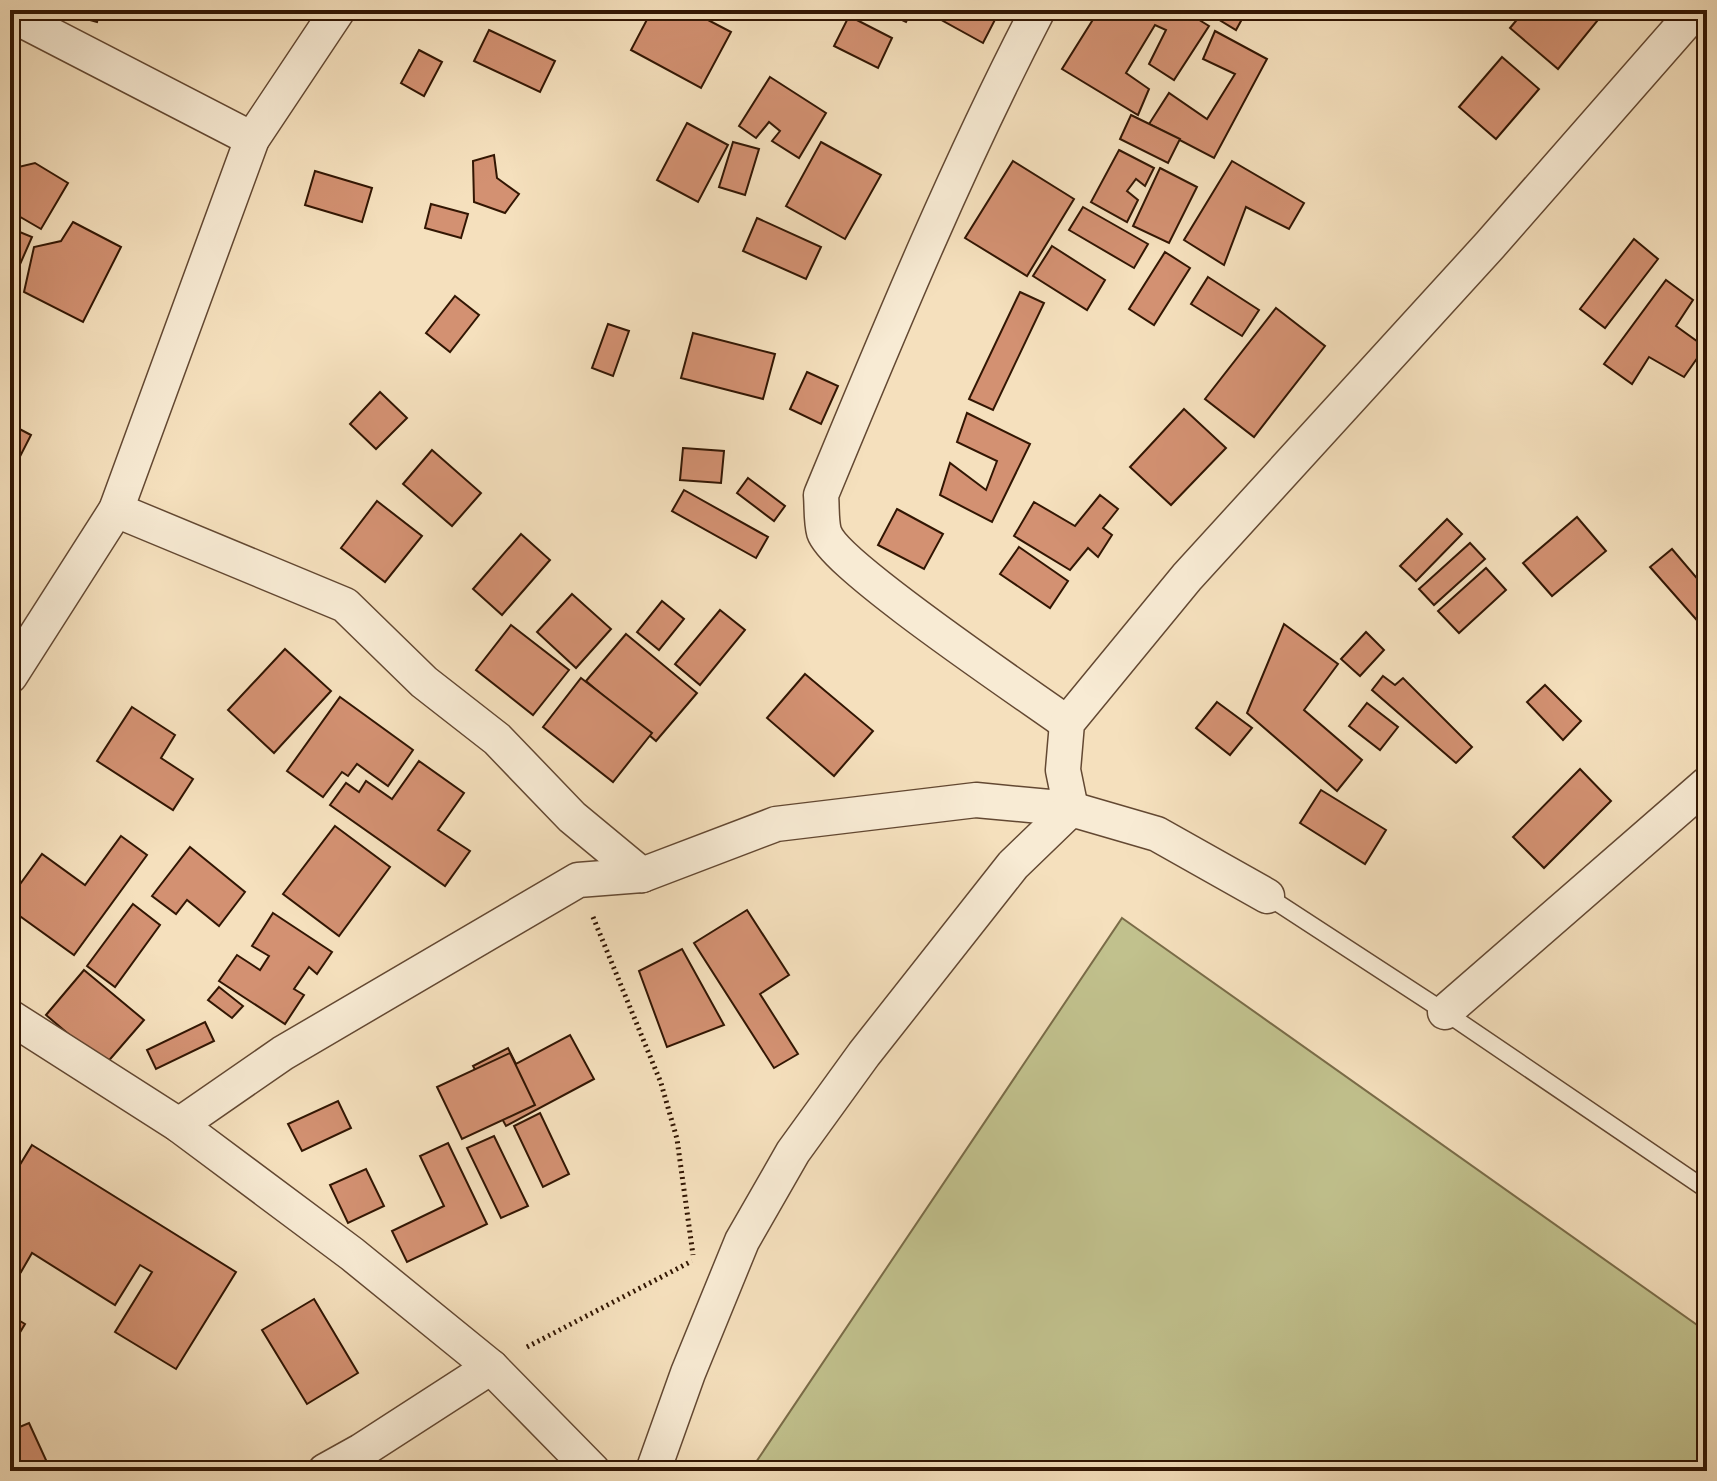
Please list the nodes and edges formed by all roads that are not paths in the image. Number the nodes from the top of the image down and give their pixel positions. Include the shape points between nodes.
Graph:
1 (338, 10) edge
2 (1038, 10) edge
3 (1696, 10) edge
4 (10, 14) edge
5 (252, 139) junction
6 (116, 510) junction
7 (10, 676) edge
8 (1067, 723) junction
9 (1707, 784) edge
10 (1071, 809) junction
11 (642, 875) junction
12 (1267, 896) joint
13 (1445, 1012) junction
14 (10, 1017) edge
15 (179, 1125) junction
16 (1707, 1190) edge
17 (491, 1367) junction
18 (325, 1471) edge
19 (593, 1471) edge
20 (653, 1471) edge

1 - 5 street
2 - 8 street via 932,229 821,495 824,534 851,564
3 - 8 street via 1187,577
4 - 5 street
5 - 6 street
6 - 7 street
6 - 11 street via 345,605 424,682 497,739 572,817
8 - 10 street via 1063,770
9 - 13 street
10 - 11 street via 976,800 776,824
10 - 12 street via 1157,834
10 - 20 street via 1013,865 793,1152 742,1241
11 - 15 street via 578,880 283,1053
12 - 13 lane
13 - 16 lane
14 - 15 street
15 - 17 street via 352,1254
17 - 18 street
17 - 19 street

